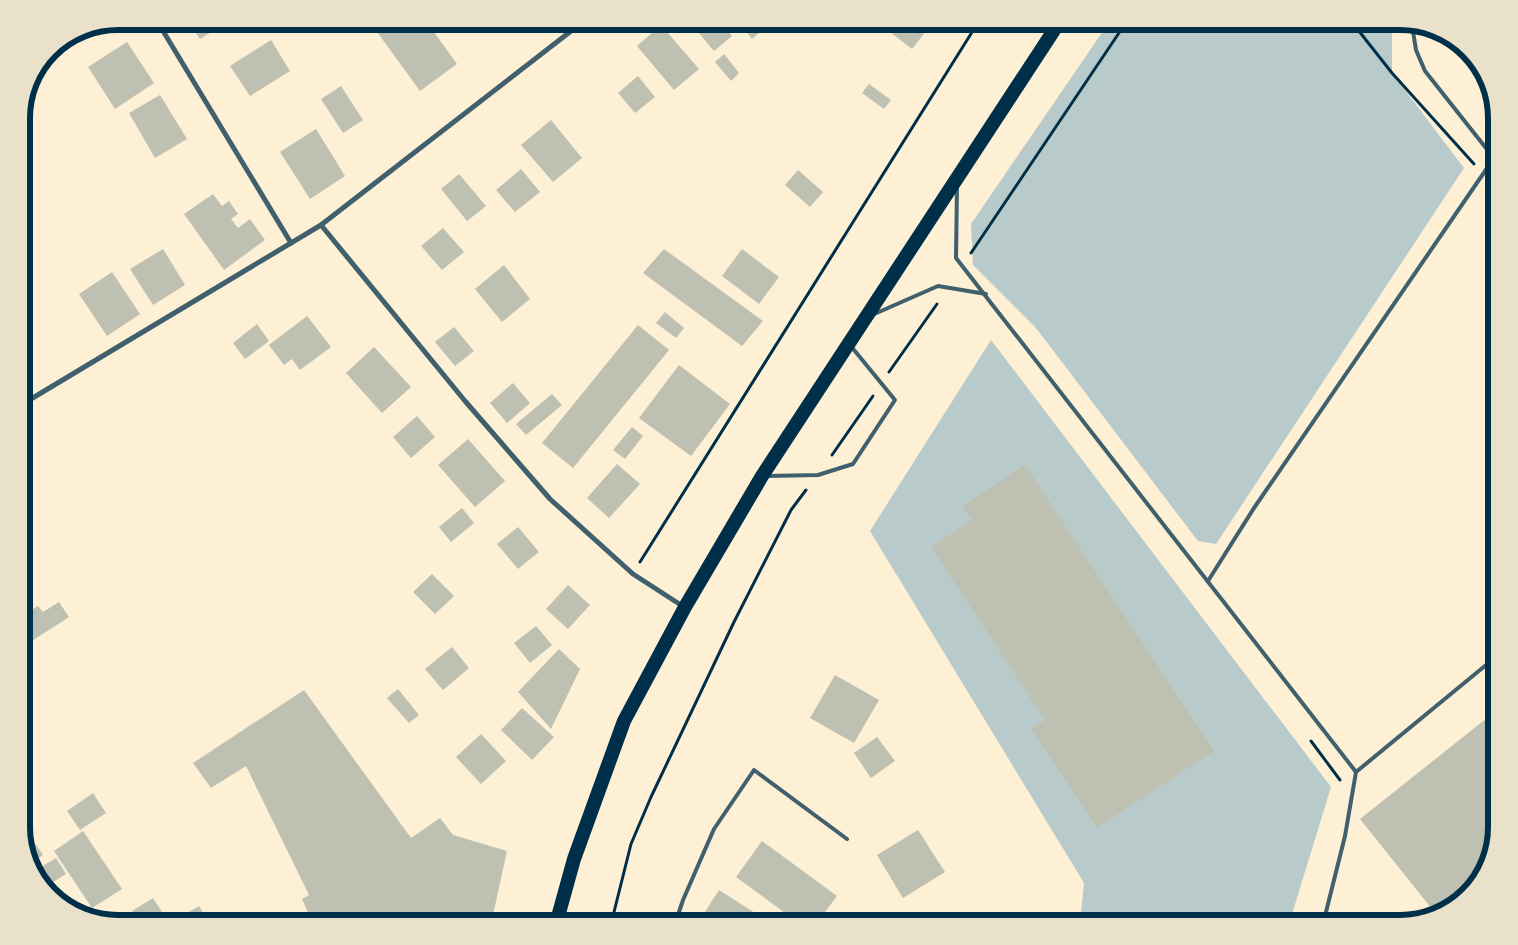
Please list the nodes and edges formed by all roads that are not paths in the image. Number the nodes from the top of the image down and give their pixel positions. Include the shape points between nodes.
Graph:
1 (162, 30) edge
2 (572, 30) edge
3 (1054, 30) edge
4 (1413, 31) edge
5 (1488, 151) edge
6 (1488, 168) edge
7 (958, 179) junction
8 (321, 226) junction
9 (291, 243) junction
10 (987, 295) junction
11 (864, 319) junction
12 (848, 343) junction
13 (30, 400) edge
14 (762, 476) junction
15 (1208, 581) junction
16 (686, 608) junction
17 (1488, 663) edge
18 (1356, 772) junction
19 (847, 839) dead end
20 (558, 915) edge
21 (678, 915) edge
22 (1325, 915) edge

1 - 9 street
2 - 8 street
3 - 7 highway
4 - 5 lane via 1425,72
6 - 15 lane via 1254,508
7 - 10 lane via 956,258
7 - 11 highway
8 - 9 street
8 - 16 street via 550,499 633,574
9 - 13 street
10 - 11 lane via 938,286
10 - 15 lane
11 - 12 highway
12 - 14 highway
12 - 14 lane via 896,400 853,464 818,475
14 - 16 highway
15 - 18 lane
16 - 20 highway via 624,721 574,859
17 - 18 lane
18 - 22 lane via 1345,836
19 - 21 lane via 754,770 714,829

